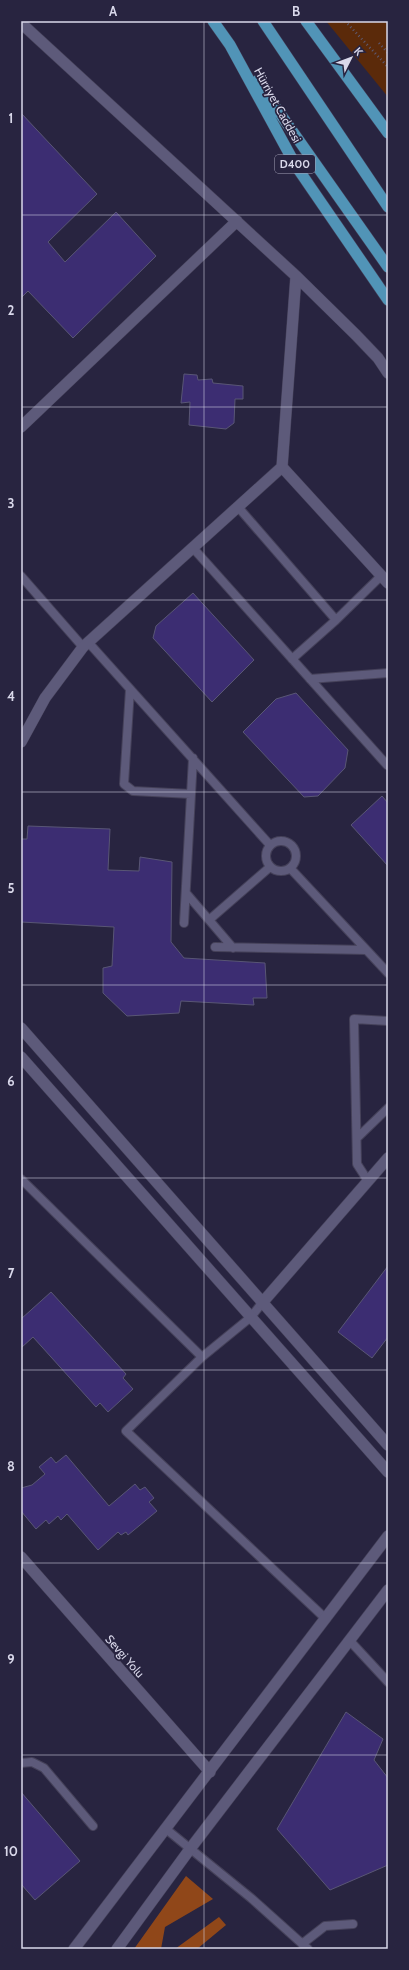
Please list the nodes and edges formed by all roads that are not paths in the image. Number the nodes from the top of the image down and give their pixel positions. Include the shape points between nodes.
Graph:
1 (213, 21) edge
2 (263, 21) edge
3 (306, 21) edge
4 (21, 23) edge
5 (230, 45) junction
6 (388, 133) edge
7 (387, 205) edge
8 (236, 221) junction
9 (388, 267) edge
10 (296, 276) junction
11 (388, 300) edge
12 (388, 373) edge
13 (21, 427) edge
14 (282, 467) junction
15 (238, 507) junction
16 (193, 548) junction
17 (21, 576) edge
18 (385, 580) edge
19 (336, 620) junction
20 (86, 644) junction
21 (292, 659) junction
22 (388, 673) edge
23 (310, 679) junction
24 (130, 688) junction
25 (21, 742) edge
26 (193, 758) junction
27 (388, 764) edge
28 (191, 794) junction
29 (270, 845) junction
30 (270, 867) junction
31 (290, 868) junction
32 (186, 893) junction
33 (209, 920) junction
34 (184, 923) dead end
35 (215, 947) dead end
36 (233, 948) junction
37 (366, 950) junction
38 (388, 973) edge
39 (388, 1021) edge
40 (21, 1028) edge
41 (21, 1057) edge
42 (388, 1108) edge
43 (357, 1138) junction
44 (388, 1158) edge
45 (21, 1179) edge
46 (368, 1181) junction
47 (262, 1303) junction
48 (251, 1317) junction
49 (202, 1357) junction
50 (388, 1445) edge
51 (388, 1472) edge
52 (388, 1536) edge
53 (21, 1557) edge
54 (388, 1590) edge
55 (326, 1619) junction
56 (350, 1641) junction
57 (388, 1682) edge
58 (21, 1763) edge
59 (210, 1772) junction
60 (93, 1826) dead end
61 (166, 1829) junction
62 (190, 1850) junction
63 (353, 1924) dead end
64 (305, 1946) edge
65 (74, 1949) edge
66 (117, 1949) edge

1 - 5 highway, Hürriyet Caddesi / D400
2 - 7 highway
3 - 6 highway
4 - 8 street
5 - 9 highway
5 - 11 highway, Hürriyet Caddesi / D400 via 296,166
8 - 10 street
8 - 13 street
10 - 12 street via 356,334
10 - 14 street
14 - 15 street
14 - 18 street
15 - 16 street
15 - 19 lane
16 - 20 street
16 - 21 lane
17 - 20 lane
18 - 19 lane
19 - 21 lane
20 - 24 lane
20 - 25 street via 45,698
21 - 23 lane
22 - 23 lane
23 - 27 lane via 386,765
24 - 26 lane
24 - 28 lane via 124,784 133,791
26 - 28 lane
26 - 29 lane
28 - 32 lane
29 - 30 lane via 265,853
29 - 31 lane via 277,840 283,840 293,847 296,858
30 - 31 lane via 278,871
30 - 33 lane
31 - 37 lane
32 - 33 lane
32 - 34 lane
33 - 36 lane
35 - 36 lane
36 - 37 lane
37 - 38 lane
39 - 43 lane via 354,1019
40 - 47 street
41 - 48 street
42 - 43 lane
43 - 46 lane via 357,1164
44 - 46 street
45 - 49 lane
46 - 47 street
47 - 48 lane
47 - 50 street
48 - 49 lane
48 - 51 street
49 - 55 lane via 126,1431
52 - 55 street
53 - 59 street, Sevgi Yolu
54 - 56 street
55 - 59 street
56 - 57 lane
56 - 62 street
58 - 60 lane via 32,1762 44,1768
59 - 61 street
61 - 62 lane
61 - 65 street
62 - 64 lane via 251,1898
62 - 66 street
63 - 64 lane via 325,1926

